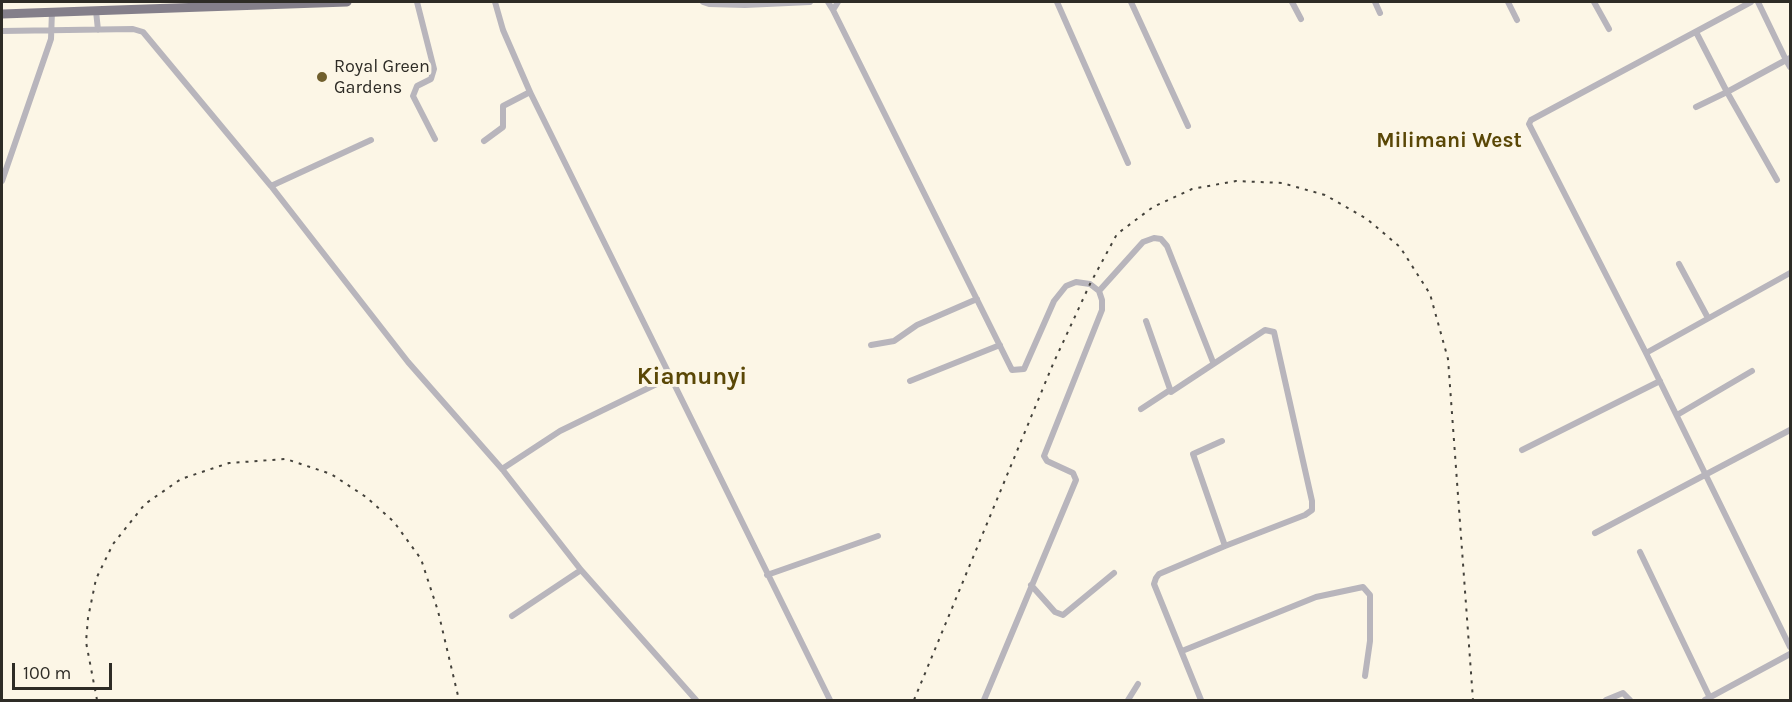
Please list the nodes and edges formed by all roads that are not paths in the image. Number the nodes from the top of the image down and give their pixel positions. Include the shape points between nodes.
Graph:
1 (115, 2) edge
2 (347, 2) edge
3 (417, 2) edge
4 (495, 2) edge
5 (703, 2) edge
6 (810, 2) edge
7 (828, 2) edge
8 (838, 2) edge
9 (1057, 2) edge
10 (1131, 2) edge
11 (1292, 2) edge
12 (1375, 2) edge
13 (1508, 2) edge
14 (1594, 2) edge
15 (1751, 2) edge
16 (1758, 2) edge
17 (242, 4) edge
18 (1742, 4) edge
19 (833, 10) junction
20 (52, 11) junction
21 (96, 11) junction
22 (122, 11) junction
23 (1380, 13) dead end
24 (2, 14) edge
25 (1301, 19) dead end
26 (1517, 20) dead end
27 (1609, 29) dead end
28 (53, 30) junction
29 (98, 30) junction
30 (2, 31) edge
31 (1696, 32) junction
32 (1788, 59) edge
33 (1791, 67) edge
34 (530, 92) junction
35 (1727, 92) junction
36 (1696, 107) dead end
37 (1188, 126) dead end
38 (435, 139) dead end
39 (371, 141) dead end
40 (484, 141) dead end
41 (1128, 162) dead end
42 (1777, 180) dead end
43 (2, 181) edge
44 (270, 186) junction
45 (1679, 264) dead end
46 (1789, 274) edge
47 (1791, 282) edge
48 (1099, 291) junction
49 (977, 299) junction
50 (1708, 318) junction
51 (1146, 321) dead end
52 (871, 345) dead end
53 (1000, 345) junction
54 (1646, 353) junction
55 (1213, 362) junction
56 (1752, 371) dead end
57 (671, 377) junction
58 (910, 381) dead end
59 (1660, 381) junction
60 (1170, 390) junction
61 (1141, 409) dead end
62 (1677, 415) junction
63 (1791, 430) edge
64 (1222, 441) dead end
65 (1522, 450) dead end
66 (502, 469) junction
67 (1707, 474) junction
68 (1595, 533) dead end
69 (878, 536) dead end
70 (1225, 546) junction
71 (1640, 552) dead end
72 (581, 570) junction
73 (1114, 573) dead end
74 (767, 575) junction
75 (1031, 585) junction
76 (512, 616) dead end
77 (1791, 647) edge
78 (1182, 651) junction
79 (1791, 654) edge
80 (1365, 676) dead end
81 (1138, 684) dead end
82 (1708, 699) edge
83 (696, 700) edge
84 (830, 700) edge
85 (984, 700) edge
86 (1128, 700) edge
87 (1201, 700) edge
88 (1606, 700) edge
89 (1630, 700) edge

1 - 22 street
2 - 17 main road
3 - 38 street via 434,69 433,76 417,86 413,96
4 - 34 street
5 - 6 street
7 - 19 street
8 - 19 street
9 - 41 street
10 - 37 street
11 - 25 street
12 - 23 street
13 - 26 street
14 - 27 street
15 - 18 street
16 - 32 street
17 - 22 main road
18 - 31 street
19 - 49 street
20 - 21 main road
20 - 24 main road
20 - 28 street
21 - 22 main road
21 - 29 street
28 - 29 street
28 - 30 street
28 - 43 street
29 - 44 street via 142,32
31 - 35 street
31 - 54 street via 1529,124
32 - 33 street
32 - 35 street
34 - 40 street via 503,106 503,127
34 - 57 street
35 - 36 street
35 - 42 street
39 - 44 street
44 - 66 street via 408,362
45 - 50 street
46 - 47 street
46 - 50 street
48 - 53 street via 1085,282 1066,286 1054,301 1024,369 1012,370
48 - 55 street via 1143,242 1161,239
48 - 75 street via 1102,310 1044,456 1073,473 1076,480
49 - 52 street via 917,325 894,341
49 - 53 street
50 - 54 street
51 - 60 street
53 - 58 street
54 - 59 street
55 - 60 street via 1173,392
55 - 70 street via 1265,330 1275,333 1312,501 1312,510 1305,515
56 - 62 street
57 - 66 street via 560,432
57 - 74 street
59 - 62 street
59 - 65 street
60 - 61 street
62 - 67 street
63 - 67 street
64 - 70 street via 1193,454
66 - 72 street
67 - 68 street
67 - 77 street
69 - 74 street
70 - 78 street via 1156,578 1154,584
71 - 82 street
72 - 76 street
72 - 83 street
73 - 75 street via 1063,615 1055,612
74 - 84 street
75 - 85 street
78 - 80 street via 1316,597 1363,586 1370,595
78 - 87 street
79 - 82 street
81 - 86 street
88 - 89 street via 1623,693

